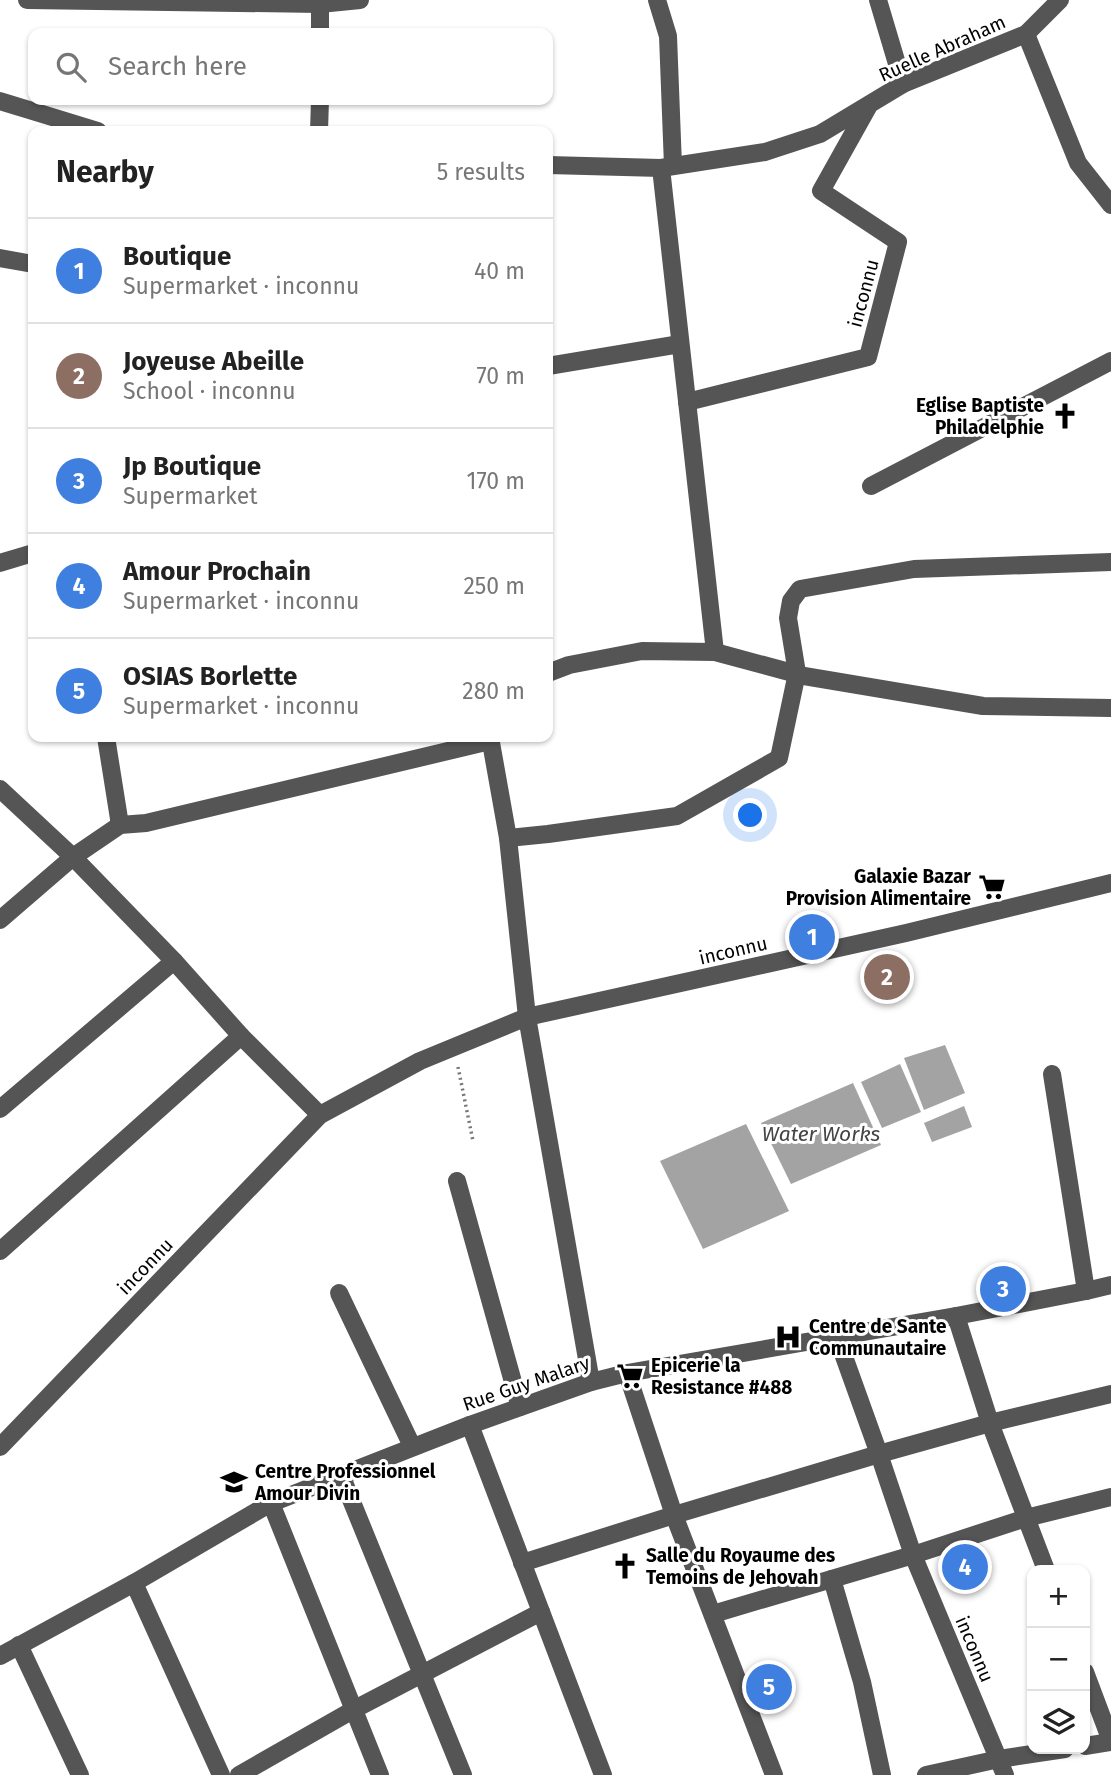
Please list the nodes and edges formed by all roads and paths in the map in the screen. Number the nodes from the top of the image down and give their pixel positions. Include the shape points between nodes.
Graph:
1 (27, 0) edge
2 (360, 0) edge
3 (657, 0) edge
4 (878, 0) edge
5 (1060, 0) edge
6 (320, 4) junction
7 (320, 28) edge
8 (1026, 34) junction
9 (902, 83) junction
10 (0, 102) edge
11 (320, 105) edge
12 (868, 105) junction
13 (81, 126) edge
14 (319, 126) edge
15 (553, 165) edge
16 (667, 167) junction
17 (1111, 205) edge
18 (0, 258) edge
19 (28, 263) edge
20 (680, 344) junction
21 (1111, 361) edge
22 (553, 365) edge
23 (687, 402) junction
24 (871, 486) dead end
25 (28, 555) edge
26 (1111, 562) edge
27 (0, 563) edge
28 (715, 652) junction
29 (553, 671) edge
30 (797, 673) junction
31 (1111, 708) edge
32 (107, 742) edge
33 (478, 742) edge
34 (491, 742) edge
35 (0, 789) edge
36 (120, 825) junction
37 (508, 838) junction
38 (73, 857) junction
39 (1111, 883) edge
40 (0, 920) edge
41 (174, 961) junction
42 (527, 1017) junction
43 (241, 1036) junction
44 (453, 1048) junction
45 (1052, 1074) dead end
46 (0, 1109) edge
47 (320, 1115) junction
48 (473, 1141) dead end
49 (457, 1181) dead end
50 (0, 1251) edge
51 (1111, 1285) edge
52 (1086, 1291) junction
53 (339, 1293) dead end
54 (956, 1316) junction
55 (838, 1337) junction
56 (627, 1373) junction
57 (591, 1382) junction
58 (1111, 1394) edge
59 (520, 1407) junction
60 (990, 1423) junction
61 (470, 1425) junction
62 (412, 1446) junction
63 (0, 1447) edge
64 (879, 1454) junction
65 (341, 1475) junction
66 (1111, 1497) edge
67 (271, 1503) junction
68 (674, 1515) junction
69 (1026, 1518) junction
70 (913, 1555) junction
71 (522, 1563) junction
72 (1044, 1565) edge
73 (832, 1579) junction
74 (134, 1583) junction
75 (541, 1612) junction
76 (713, 1614) junction
77 (19, 1645) junction
78 (0, 1656) edge
79 (422, 1675) junction
80 (1090, 1685) edge
81 (354, 1710) junction
82 (1111, 1741) edge
83 (1090, 1745) edge
84 (1048, 1754) edge
85 (1002, 1767) edge
86 (80, 1775) edge
87 (221, 1775) edge
88 (239, 1775) edge
89 (380, 1775) edge
90 (463, 1775) edge
91 (603, 1775) edge
92 (774, 1775) edge
93 (882, 1775) edge
94 (926, 1775) edge

1 - 6 street
2 - 6 street
3 - 16 street via 668,36
4 - 9 street
5 - 8 street, Ruelle Abraham
6 - 7 street
8 - 9 street, Ruelle Abraham
8 - 17 street via 1078,163
9 - 12 street, Ruelle Abraham
10 - 13 street
11 - 14 street
12 - 16 street, Ruelle Abraham via 820,134 765,152
12 - 23 street, inconnu via 821,191 898,242 868,356
15 - 16 street, Ruelle Abraham
16 - 20 street
18 - 19 street
20 - 22 street
20 - 23 street
21 - 24 street
23 - 28 street
25 - 27 street
26 - 30 street via 914,569 800,589 791,601 789,618
28 - 29 street via 642,651
28 - 30 street
30 - 31 street via 983,706
30 - 37 street via 779,758 677,816
32 - 36 street
33 - 36 street via 146,824
34 - 37 street
35 - 38 street
36 - 38 street
37 - 42 street
38 - 40 street
38 - 41 street
39 - 42 street, inconnu
41 - 43 street
41 - 46 street
42 - 44 street, inconnu
42 - 57 street
43 - 47 street
43 - 50 street
44 - 47 street, inconnu via 419,1061
44 - 48 path
45 - 52 street
47 - 63 street, inconnu
49 - 59 street
51 - 52 street, Rue Guy Malary
52 - 54 street, Rue Guy Malary
53 - 62 street
54 - 55 street, Rue Guy Malary
54 - 60 street
55 - 56 street, Rue Guy Malary
55 - 64 street, inconnu
56 - 57 street, Rue Guy Malary
56 - 68 street
57 - 59 street, Rue Guy Malary
58 - 60 street
59 - 61 street, Rue Guy Malary
60 - 64 street
60 - 69 street
61 - 62 street, Rue Guy Malary
61 - 71 street
62 - 65 street, Rue Guy Malary
64 - 68 street
64 - 70 street, inconnu
65 - 67 street, Rue Guy Malary
65 - 79 street
66 - 69 street
67 - 74 street, Rue Guy Malary
67 - 81 street
68 - 71 street
68 - 76 street
69 - 70 street
69 - 72 street
70 - 73 street
70 - 85 street, inconnu
71 - 75 street
73 - 76 street
73 - 93 street via 862,1682
74 - 77 street, Rue Guy Malary
74 - 87 street
75 - 79 street
75 - 91 street
76 - 92 street
77 - 78 street, Rue Guy Malary
77 - 86 street
79 - 81 street
79 - 90 street
80 - 82 street
81 - 88 street
81 - 89 street
82 - 83 street
84 - 85 street
85 - 94 street

